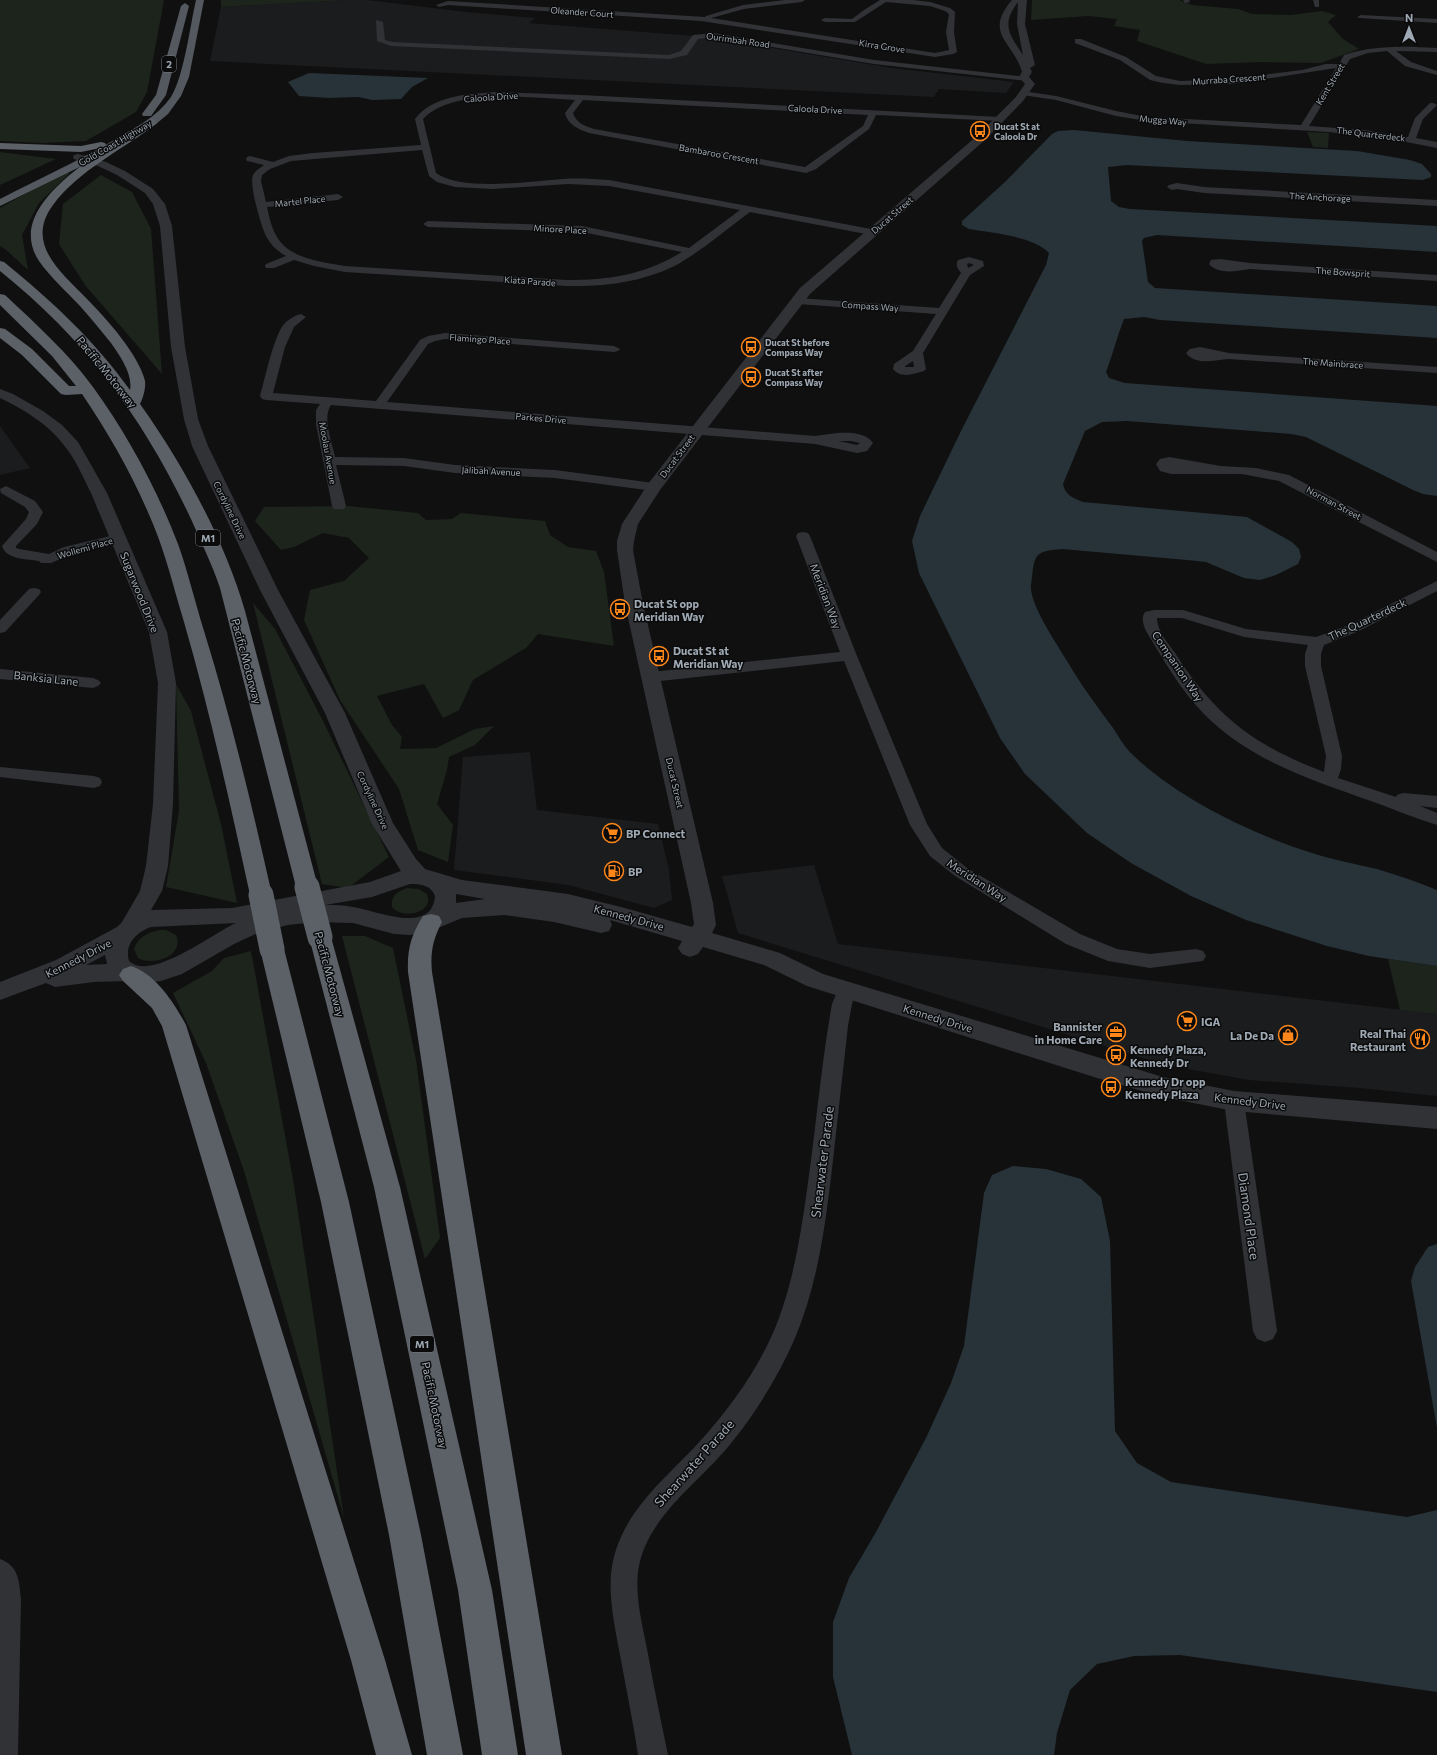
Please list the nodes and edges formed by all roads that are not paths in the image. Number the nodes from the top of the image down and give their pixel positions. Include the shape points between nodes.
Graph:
1 (186, 0) edge
2 (200, 0) edge
3 (513, 0) edge
4 (792, 0) edge
5 (802, 0) edge
6 (884, 0) edge
7 (1016, 0) edge
8 (1023, 0) edge
9 (439, 5) dead end
10 (496, 6) junction
11 (1361, 17) dead end
12 (701, 19) junction
13 (825, 20) dead end
14 (1437, 21) edge
15 (379, 22) dead end
16 (1078, 41) dead end
17 (1390, 50) junction
18 (1437, 50) edge
19 (1408, 64) junction
20 (1437, 65) edge
21 (1341, 66) junction
22 (1437, 73) edge
23 (1026, 86) junction
24 (581, 97) junction
25 (1433, 105) dead end
26 (874, 112) junction
27 (1000, 119) junction
28 (152, 122) junction
29 (1304, 127) junction
30 (1411, 140) junction
31 (714, 144) dead end
32 (101, 145) junction
33 (1437, 145) edge
34 (0, 146) edge
35 (12, 146) junction
36 (425, 147) junction
37 (704, 151) junction
38 (250, 159) dead end
39 (93, 161) junction
40 (272, 164) junction
41 (1204, 190) dead end
42 (0, 196) edge
43 (338, 197) dead end
44 (0, 203) edge
45 (1437, 203) edge
46 (262, 204) junction
47 (748, 209) junction
48 (428, 224) dead end
49 (871, 232) junction
50 (690, 251) junction
51 (294, 256) junction
52 (0, 265) edge
53 (270, 266) dead end
54 (1250, 266) dead end
55 (966, 273) dead end
56 (1437, 278) edge
57 (0, 298) edge
58 (798, 301) junction
59 (943, 311) junction
60 (301, 316) dead end
61 (0, 332) edge
62 (614, 349) dead end
63 (917, 353) dead end
64 (1229, 356) dead end
65 (1437, 370) edge
66 (87, 389) junction
67 (0, 393) edge
68 (328, 401) junction
69 (134, 403) junction
70 (379, 405) junction
71 (696, 431) junction
72 (815, 440) dead end
73 (328, 461) junction
74 (1224, 470) dead end
75 (654, 487) junction
76 (6, 490) dead end
77 (339, 506) dead end
78 (803, 536) dead end
79 (119, 538) junction
80 (1437, 558) edge
81 (1437, 586) edge
82 (34, 592) dead end
83 (0, 629) edge
84 (1317, 642) junction
85 (849, 656) junction
86 (0, 674) edge
87 (651, 677) junction
88 (93, 683) dead end
89 (0, 772) edge
90 (1329, 781) junction
91 (94, 782) dead end
92 (1363, 792) junction
93 (1437, 802) edge
94 (1437, 819) edge
95 (427, 878) junction
96 (432, 921) junction
97 (127, 931) junction
98 (693, 943) junction
99 (1196, 956) dead end
100 (128, 974) junction
101 (30, 981) junction
102 (847, 990) junction
103 (0, 991) edge
104 (1234, 1101) junction
105 (1437, 1118) edge
106 (1265, 1330) dead end
107 (0, 1572) edge
108 (3, 1755) edge
109 (394, 1755) edge
110 (445, 1755) edge
111 (500, 1755) edge
112 (544, 1755) edge
113 (653, 1755) edge

1 - 32 highway, Gold Coast Highway / 2 via 158,100 139,122
2 - 28 highway, Gold Coast Highway / 2 via 179,91 169,107
3 - 10 street
4 - 5 street
4 - 12 street via 743,7
6 - 12 street, Kirra Grove via 949,9 953,13 950,32 953,52 935,54
6 - 13 street via 853,21
7 - 23 street via 1004,16 1004,26 1007,38 1025,63
8 - 23 street via 1021,24 1032,75
9 - 10 street, Oleander Court via 448,3
10 - 12 street, Oleander Court
11 - 14 street
15 - 23 street, Ourimbah Road via 381,41 391,44 669,57 684,53 696,37 713,35
16 - 21 street, Murraba Crescent via 1117,56 1140,68 1146,75 1163,81 1236,80 1305,72 1330,65
17 - 18 street, Kent Street
17 - 19 street
17 - 21 street, Kent Street via 1355,54 1346,59
19 - 20 street
19 - 22 street
21 - 29 street, Kent Street
23 - 27 street, Ducat Street
23 - 29 street, Mugga Way via 1100,110 1136,117
24 - 26 street, Caloola Drive
24 - 36 street, Caloola Drive via 499,94 440,104 419,119
24 - 37 street, Bambaroo Crescent via 569,116 586,129
25 - 30 street via 1419,118
26 - 27 street, Caloola Drive
26 - 37 street, Bambaroo Crescent via 866,127 806,170
27 - 49 street, Ducat Street
28 - 39 highway, Gold Coast Highway / 2
28 - 39 highway via 122,156
29 - 30 street, The Quarterdeck
30 - 33 street, The Quarterdeck
31 - 37 street
32 - 35 highway via 80,149
32 - 39 highway, Gold Coast Highway / 2
34 - 35 highway
35 - 39 highway
36 - 40 street, Kiata Parade via 313,156
36 - 47 street, Caloola Drive via 432,174 436,179 446,183 476,186 578,181 609,183
38 - 40 street, Kiata Parade
39 - 42 highway, Gold Coast Highway / 2
39 - 44 highway, Gold Coast Highway / 2
39 - 69 highway via 47,205 36,231 38,249 48,268 85,305 127,355 138,383
39 - 95 street, Cordyline Drive via 140,184 159,204 166,226 178,347 191,419 200,446 269,590 335,713 383,824 408,864
40 - 46 street, Kiata Parade via 257,178
41 - 45 street, The Anchorage
43 - 46 street, Martel Place
46 - 51 street, Kiata Parade via 271,236 277,244
47 - 49 street, Caloola Drive
47 - 50 street, Kiata Parade
48 - 50 street, Minore Place via 582,229
49 - 58 street, Ducat Street via 812,284
50 - 51 street, Kiata Parade via 666,266 643,274 618,280 581,283 345,269
51 - 53 street
52 - 69 highway, Pacific Motorway / M1 via 62,319 99,359
54 - 56 street, The Bowsprit
55 - 59 street
57 - 66 highway via 26,322
58 - 59 street, Compass Way
58 - 71 street, Ducat Street
59 - 63 street
60 - 68 street, Parkes Drive via 289,325 279,347 266,396
61 - 66 highway via 26,352 66,392
62 - 70 street, Flamingo Place via 445,336 432,338 424,342
64 - 65 street, The Mainbrace
66 - 110 highway, bridge via 120,442 151,501 169,543 232,764 272,949 335,1202 405,1535
67 - 79 street, Sugarwood Drive via 39,414 69,441 89,472
68 - 70 street, Parkes Drive
68 - 73 street, Moolau Avenue via 322,410
69 - 111 highway, Pacific Motorway / M1, bridge via 194,506 225,577 387,1187 475,1590
70 - 71 street, Parkes Drive
71 - 72 street, Parkes Drive
71 - 75 street, Ducat Street
73 - 75 street, Jalibah Avenue via 404,462 455,469 555,474
73 - 77 street, Moolau Avenue
74 - 80 street, Norman Street via 1284,478
75 - 87 street, Ducat Street via 631,521 624,543 634,604
76 - 79 street, Wollemi Place via 30,504 36,512 32,521 8,546 16,553 48,559 69,550
78 - 85 street, Meridian Way
79 - 97 street, Sugarwood Drive via 158,632 167,683 163,804 157,866 151,891
81 - 84 street, The Quarterdeck via 1354,628
82 - 83 street
84 - 90 street, The Quarterdeck via 1313,666 1334,756
84 - 90 street, Companion Way via 1244,633 1183,614 1150,615 1153,631 1194,692 1225,726 1267,754
85 - 87 street
85 - 99 street, Meridian Way via 920,825 936,852 961,872 1073,939 1115,956 1150,961
86 - 88 street, Banksia Lane
87 - 98 street, Ducat Street via 698,882 705,925
89 - 91 street
90 - 92 street, Companion Way
92 - 93 street, Companion Way
92 - 94 street, Companion Way
95 - 96 street, Cordyline Drive via 442,886 446,899 444,906
95 - 97 street, Kennedy Drive via 399,879 372,890 232,916 152,918
95 - 98 street, Kennedy Drive via 462,888 568,902 625,916
96 - 98 street, Kennedy Drive via 461,910 502,908 552,914
96 - 100 street, Kennedy Drive via 409,927 351,914 285,918 252,926 227,936 162,972 146,976
96 - 112 highway via 423,934 420,945 420,972
97 - 100 street, Sugarwood Drive via 116,952 118,963
97 - 101 street, Kennedy Drive via 78,960
98 - 102 street, Kennedy Drive via 766,972 815,980
100 - 101 street, Kennedy Drive via 76,975
100 - 109 highway via 160,1001 174,1025 368,1660
101 - 103 street, Kennedy Drive
102 - 104 street, Kennedy Drive via 1163,1087
102 - 113 street, Shearwater Parade via 838,1026 813,1232 807,1266 793,1315 750,1399 712,1448 654,1507 637,1530 629,1552 625,1570 626,1615
104 - 105 street, Kennedy Drive
104 - 106 street, Diamond Place
107 - 108 street via 6,1581 7,1599

